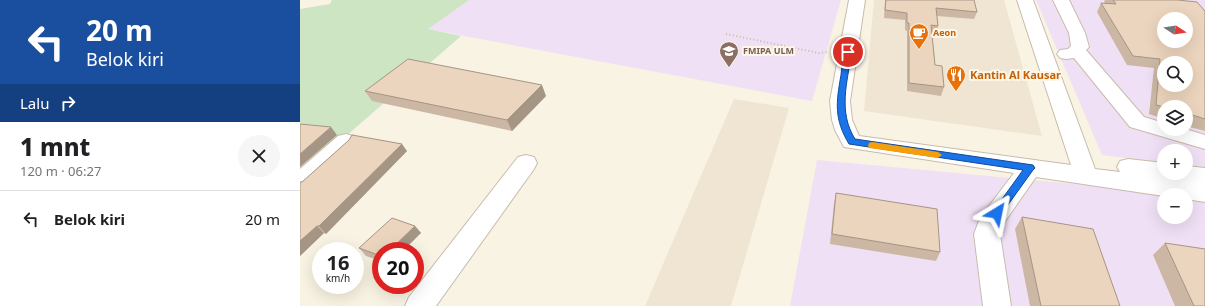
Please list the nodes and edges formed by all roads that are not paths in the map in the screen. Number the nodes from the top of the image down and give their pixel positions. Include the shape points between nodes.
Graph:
1 (857, 0) edge
2 (1025, 0) edge
3 (1061, 0) edge
4 (1077, 50) junction
5 (1044, 55) junction
6 (845, 130) junction
7 (346, 141) edge
8 (1205, 142) edge
9 (526, 164) dead end
10 (1030, 168) junction
11 (1084, 168) junction
12 (1157, 171) edge
13 (1193, 175) edge
14 (1205, 176) edge
15 (300, 182) edge
16 (1205, 193) edge
17 (419, 306) edge
18 (997, 306) edge

1 - 6 street via 840,101
2 - 5 street
3 - 4 street via 1077,33 1080,47
4 - 5 street via 1061,55
4 - 8 street via 1136,122
5 - 11 street
6 - 10 street via 855,143
6 - 11 street
7 - 15 street
9 - 17 street
10 - 11 street
10 - 18 street via 989,225 987,234
11 - 12 street
11 - 16 street
13 - 14 street

